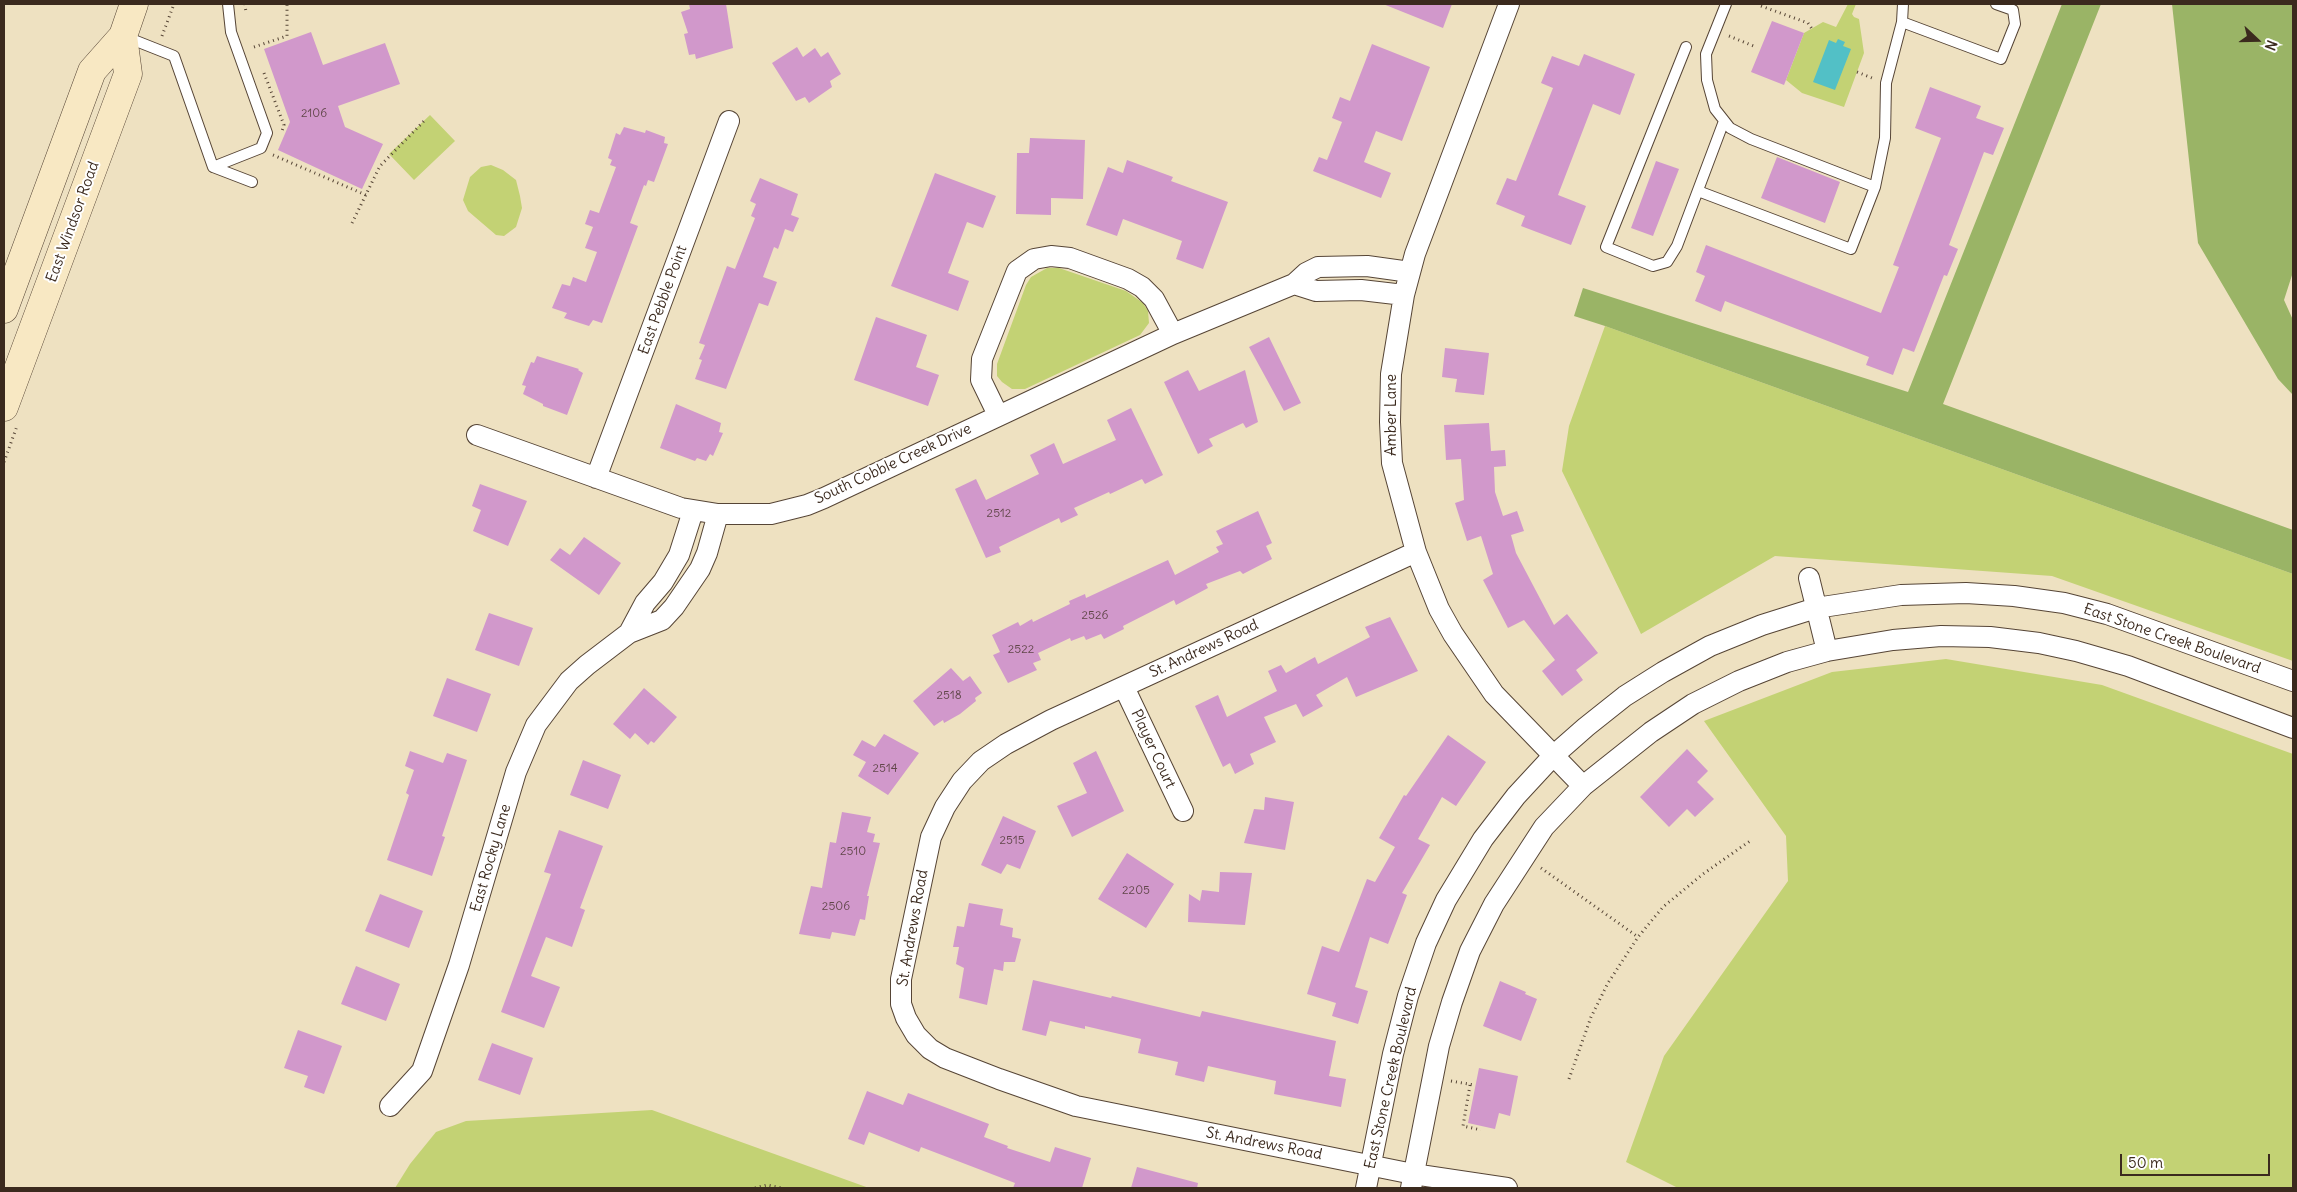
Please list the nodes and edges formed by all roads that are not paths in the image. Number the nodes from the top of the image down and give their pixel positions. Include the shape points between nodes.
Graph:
1 (134, 4) edge
2 (228, 4) edge
3 (1509, 4) edge
4 (1726, 4) edge
5 (1903, 4) edge
6 (1996, 4) edge
7 (1902, 22) junction
8 (123, 36) junction
9 (1686, 47) dead end
10 (729, 121) dead end
11 (1724, 122) junction
12 (213, 167) junction
13 (252, 182) dead end
14 (1875, 187) junction
15 (1698, 191) junction
16 (1410, 272) junction
17 (1294, 284) junction
18 (1404, 295) junction
19 (4, 309) edge
20 (1174, 334) junction
21 (4, 407) edge
22 (998, 415) junction
23 (477, 435) dead end
24 (596, 478) junction
25 (693, 511) junction
26 (718, 514) junction
27 (1416, 552) junction
28 (1809, 578) dead end
29 (1816, 608) junction
30 (629, 634) junction
31 (1827, 651) junction
32 (2293, 681) edge
33 (1124, 687) junction
34 (2293, 728) edge
35 (1554, 756) junction
36 (1583, 786) junction
37 (1183, 810) dead end
38 (390, 1106) dead end
39 (1371, 1164) junction
40 (1412, 1181) edge
41 (1366, 1188) edge
42 (1507, 1188) edge

1 - 8 main road, East Windsor Road
2 - 12 lane via 230,32 267,133 261,148
3 - 16 street, Amber Lane
4 - 11 lane via 1706,54 1715,109
5 - 7 lane
6 - 7 lane via 2013,10 2015,24 2001,59
7 - 14 lane via 1886,83 1885,138
8 - 12 lane via 174,56
8 - 19 main road, East Windsor Road via 92,71
8 - 21 main road, East Windsor Road via 128,74
9 - 15 lane via 1606,247 1653,266 1667,262 1677,246
10 - 24 street, East Pebble Point
11 - 14 lane via 1751,139
11 - 15 lane
12 - 13 lane
14 - 15 lane via 1851,249
16 - 17 street, South Cobble Creek Drive via 1367,266 1318,267
16 - 18 street, Amber Lane
17 - 18 street via 1316,291 1362,290
17 - 20 street, South Cobble Creek Drive
18 - 27 street, Amber Lane via 1391,374 1390,430 1392,463
20 - 22 street, South Cobble Creek Drive
20 - 22 street via 1154,299 1128,279 1070,258 1050,256 1034,259 1017,271 982,359 981,380
22 - 26 street, South Cobble Creek Drive via 807,505 764,514
23 - 24 street, South Cobble Creek Drive
24 - 25 street, South Cobble Creek Drive
25 - 26 street, South Cobble Creek Drive
25 - 30 street, East Rocky Lane via 679,555 663,582 645,603
26 - 30 street, East Rocky Lane via 704,561 674,607 662,620
27 - 33 street, St. Andrews Road
27 - 35 street, Amber Lane via 1439,609 1474,666 1494,694
28 - 29 street
29 - 31 street
29 - 32 street, East Stone Creek Boulevard via 1901,594 1966,593 2064,603 2107,614
29 - 35 street, East Stone Creek Boulevard via 1718,642 1663,672 1625,696
30 - 38 street, East Rocky Lane via 569,681 536,725 516,772 459,965 422,1071
31 - 34 street via 1941,636 2039,643 2128,666
31 - 36 street via 1787,662 1693,704 1651,732
33 - 37 street, Player Court
33 - 39 street, St. Andrews Road via 1006,744 981,761 962,781 945,807 931,837 926,858 901,979 906,1018 916,1035 945,1058 1076,1106
35 - 36 street, Amber Lane
35 - 39 street, East Stone Creek Boulevard via 1516,796 1483,839 1446,900 1426,943 1393,1054
36 - 40 street via 1544,827 1524,856 1470,951 1440,1046
39 - 40 street, St. Andrews Road
39 - 41 street, East Stone Creek Boulevard
40 - 42 street, St. Andrews Road

